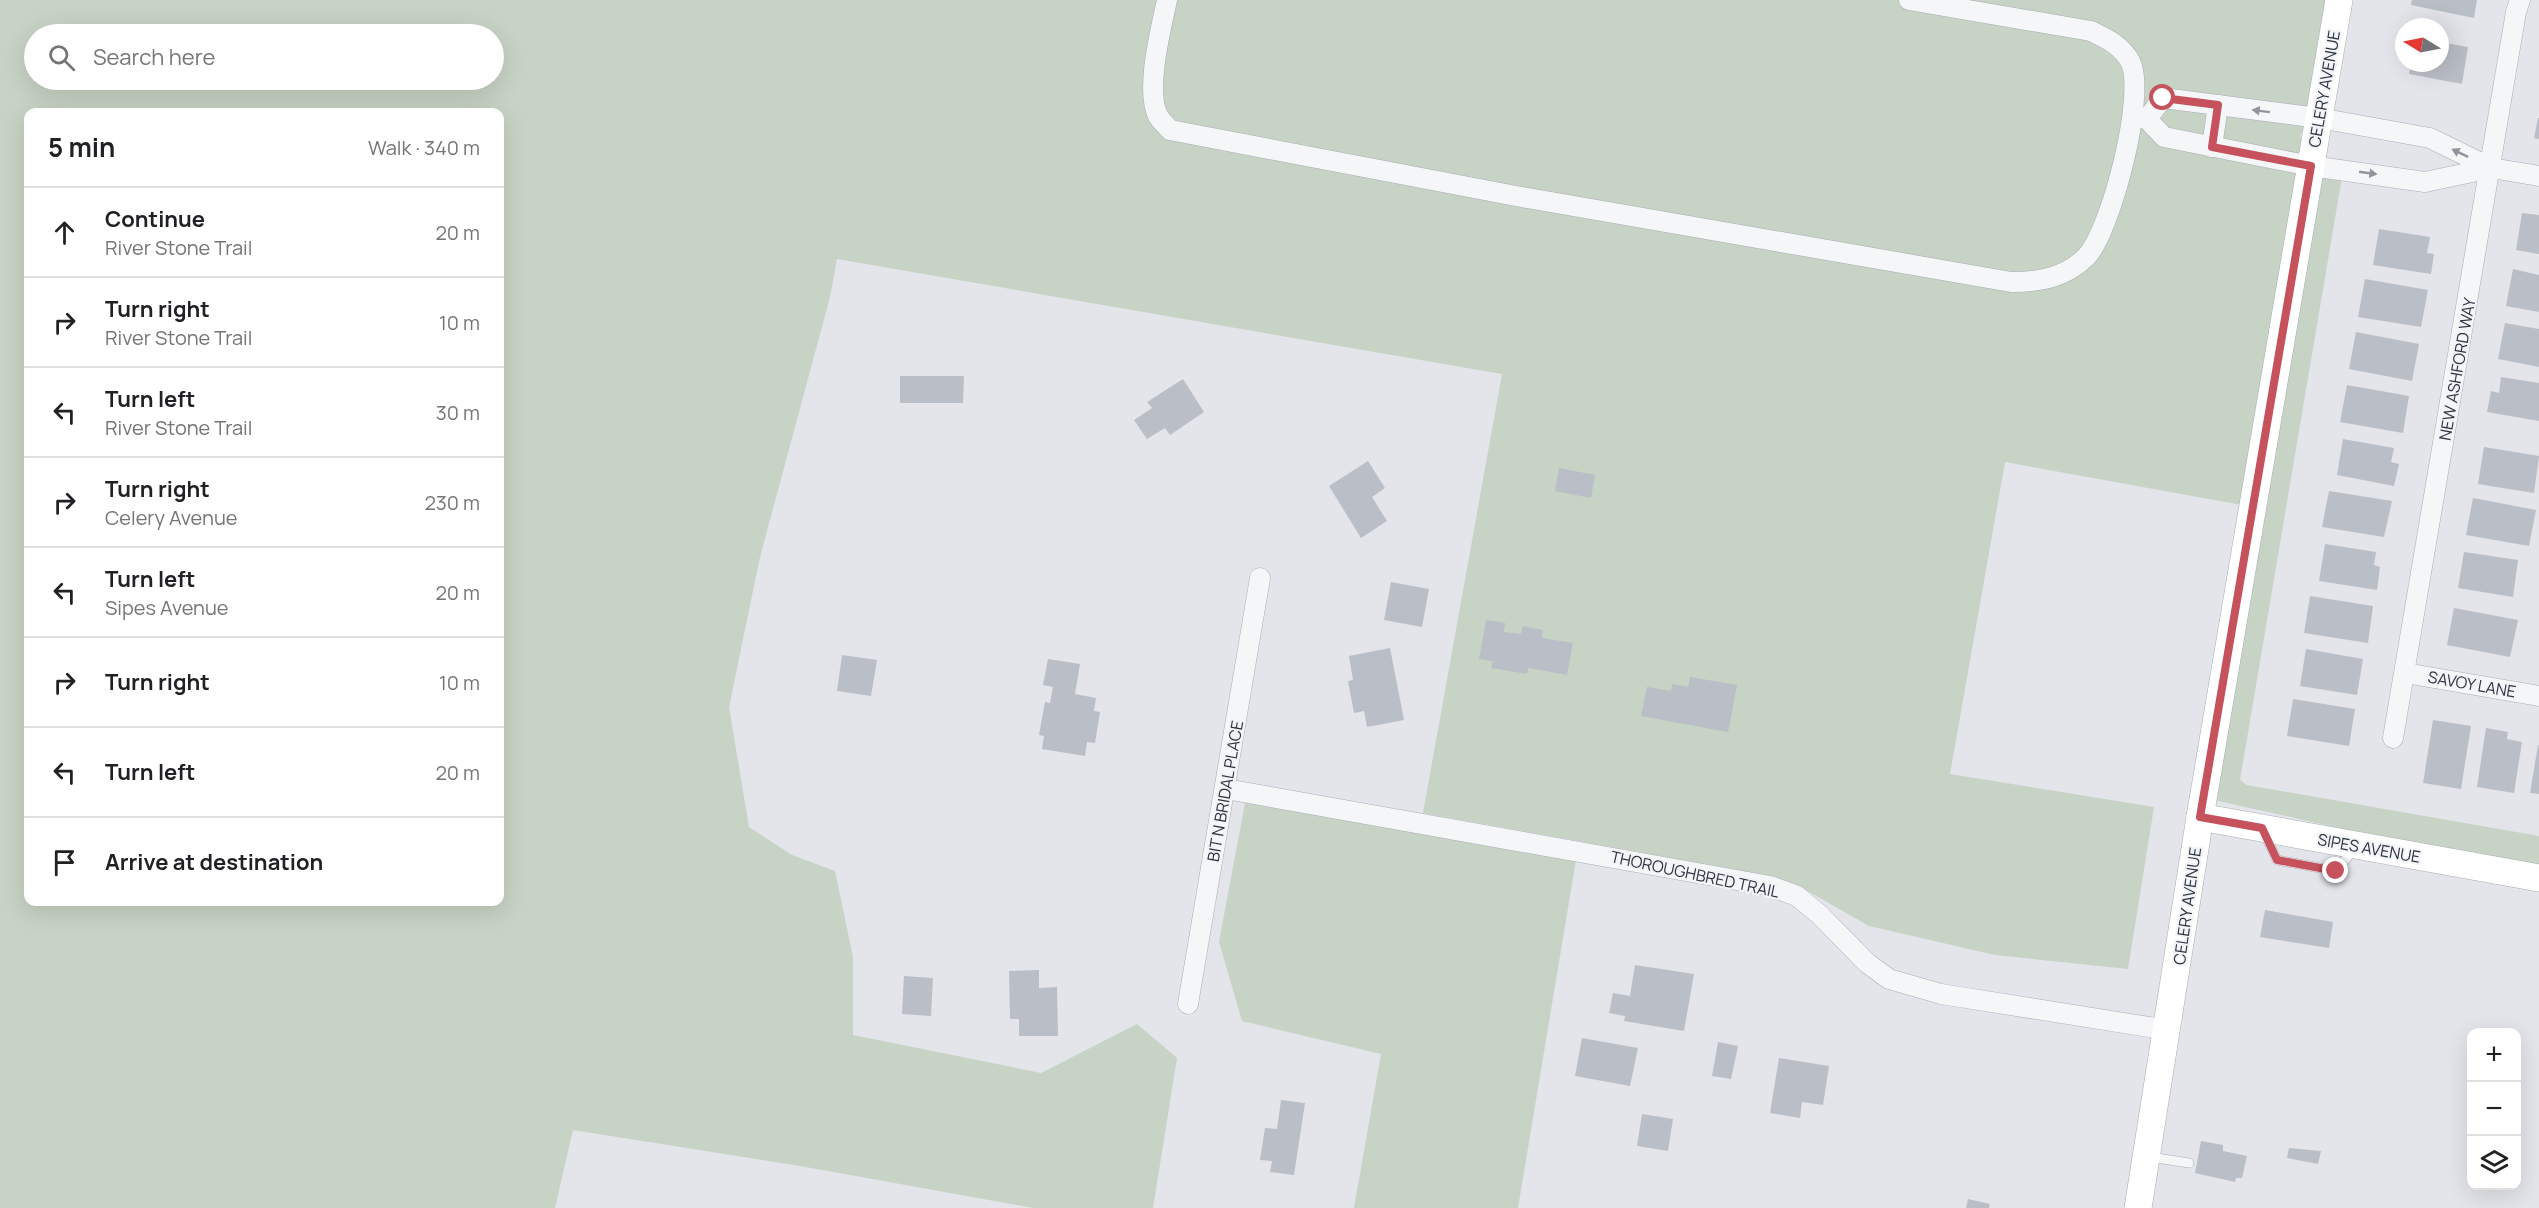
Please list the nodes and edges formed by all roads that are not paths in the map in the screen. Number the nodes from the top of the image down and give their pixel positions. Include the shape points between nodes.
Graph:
1 (1167, 0) edge
2 (1909, 0) edge
3 (2339, 0) edge
4 (2520, 0) edge
5 (2218, 105) junction
6 (2140, 117) junction
7 (2319, 118) junction
8 (2212, 147) junction
9 (2311, 166) junction
10 (2491, 168) junction
11 (2539, 176) edge
12 (1260, 578) dead end
13 (2404, 673) junction
14 (2539, 696) edge
15 (2393, 738) dead end
16 (1226, 789) junction
17 (2200, 817) junction
18 (2539, 878) edge
19 (1188, 1004) dead end
20 (2168, 1030) junction
21 (2147, 1156) junction
22 (2189, 1164) dead end
23 (2138, 1208) edge

1 - 6 street via 1154,95 1158,116 1170,130 1516,196 2011,282 2038,282 2067,272 2088,256 2110,213
2 - 6 street via 2091,31 2118,45 2131,63
3 - 7 main road, CELERY AVENUE
4 - 10 street, NEW ASHFORD WAY
5 - 6 street via 2163,98
7 -> 5 street
5 - 8 street
6 - 8 street via 2164,137
7 - 9 main road, CELERY AVENUE
10 -> 7 street via 2430,138
8 - 9 street
9 -> 10 street via 2425,182
9 - 17 main road, CELERY AVENUE
10 - 11 street
10 - 13 street, NEW ASHFORD WAY
12 - 16 street, BIT N BRIDAL PLACE
13 - 14 street, SAVOY LANE
13 - 15 street, NEW ASHFORD WAY
16 - 19 street, BIT N BRIDAL PLACE
16 - 20 street, THOROUGHBRED TRAIL via 1770,886 1797,896 1889,979 1941,994
17 - 18 main road, SIPES AVENUE
17 - 20 main road, CELERY AVENUE
20 - 21 main road, CELERY AVENUE
21 - 22 lane
21 - 23 main road, CELERY AVENUE

